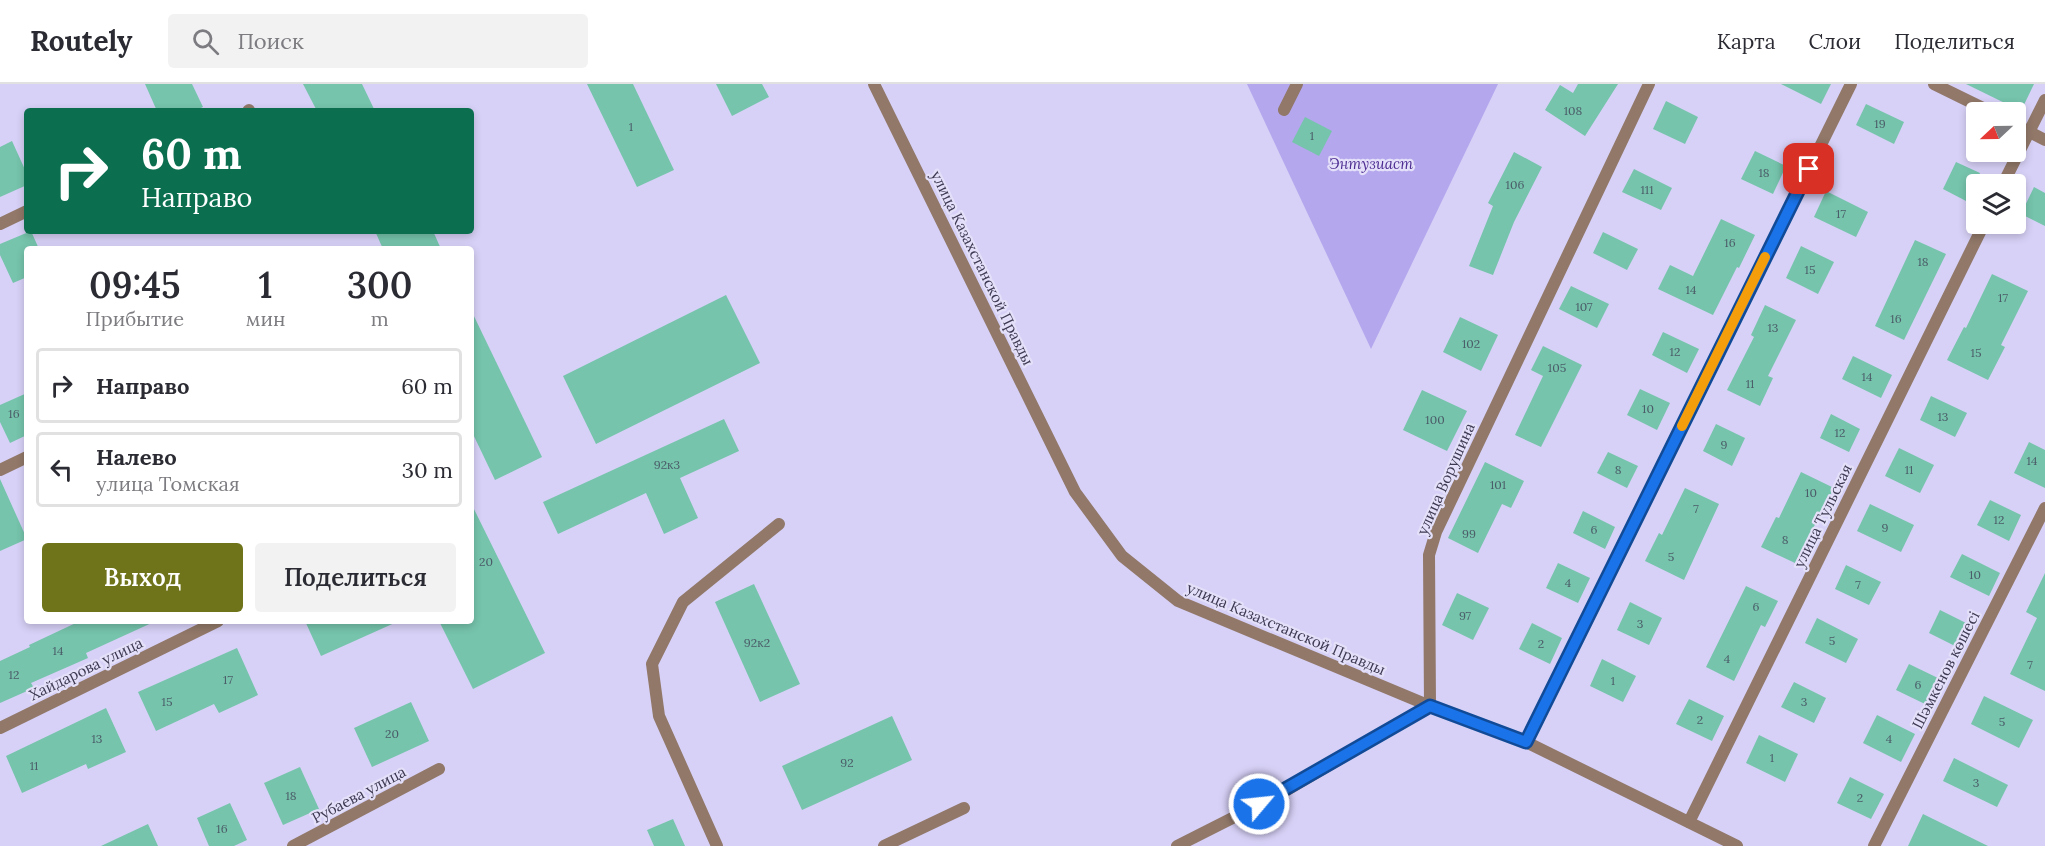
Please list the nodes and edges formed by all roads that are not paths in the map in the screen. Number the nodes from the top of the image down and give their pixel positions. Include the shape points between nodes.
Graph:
1 (874, 84) edge
2 (1297, 84) edge
3 (1649, 84) edge
4 (1851, 84) edge
5 (1934, 84) edge
6 (2045, 100) edge
7 (1971, 102) edge
8 (1284, 110) dead end
9 (2026, 130) edge
10 (2029, 132) junction
11 (2045, 140) edge
12 (2008, 174) edge
13 (24, 212) edge
14 (0, 224) edge
15 (1979, 234) edge
16 (24, 458) edge
17 (0, 470) edge
18 (2045, 508) edge
19 (779, 524) dead end
20 (212, 624) edge
21 (1430, 706) junction
22 (0, 728) edge
23 (1526, 742) junction
24 (439, 770) dead end
25 (964, 808) dead end
26 (1689, 822) junction
27 (300, 844) edge
28 (717, 846) edge
29 (884, 846) edge
30 (1177, 846) edge
31 (1737, 846) edge
32 (1874, 846) edge

1 - 21 street, улица Казахстанской Правды via 1075,492 1122,556 1178,601
2 - 8 street
3 - 21 street, улица Ворушина via 1436,532 1430,555
4 - 23 street
5 - 7 street
6 - 10 street
9 - 10 street
10 - 11 street
10 - 12 street
13 - 14 street
15 - 26 street, улица Тульская
16 - 17 street
18 - 32 street, Шәмкенов көшесі
19 - 28 street via 683,602 652,664 659,716
20 - 22 street, Хайдарова улица
21 - 23 street, улица Казахстанской Правды
21 - 30 street via 1280,794
23 - 26 street, улица Казахстанской Правды
24 - 27 street, Рубаева улица
25 - 29 street
26 - 31 street, улица Казахстанской Правды

